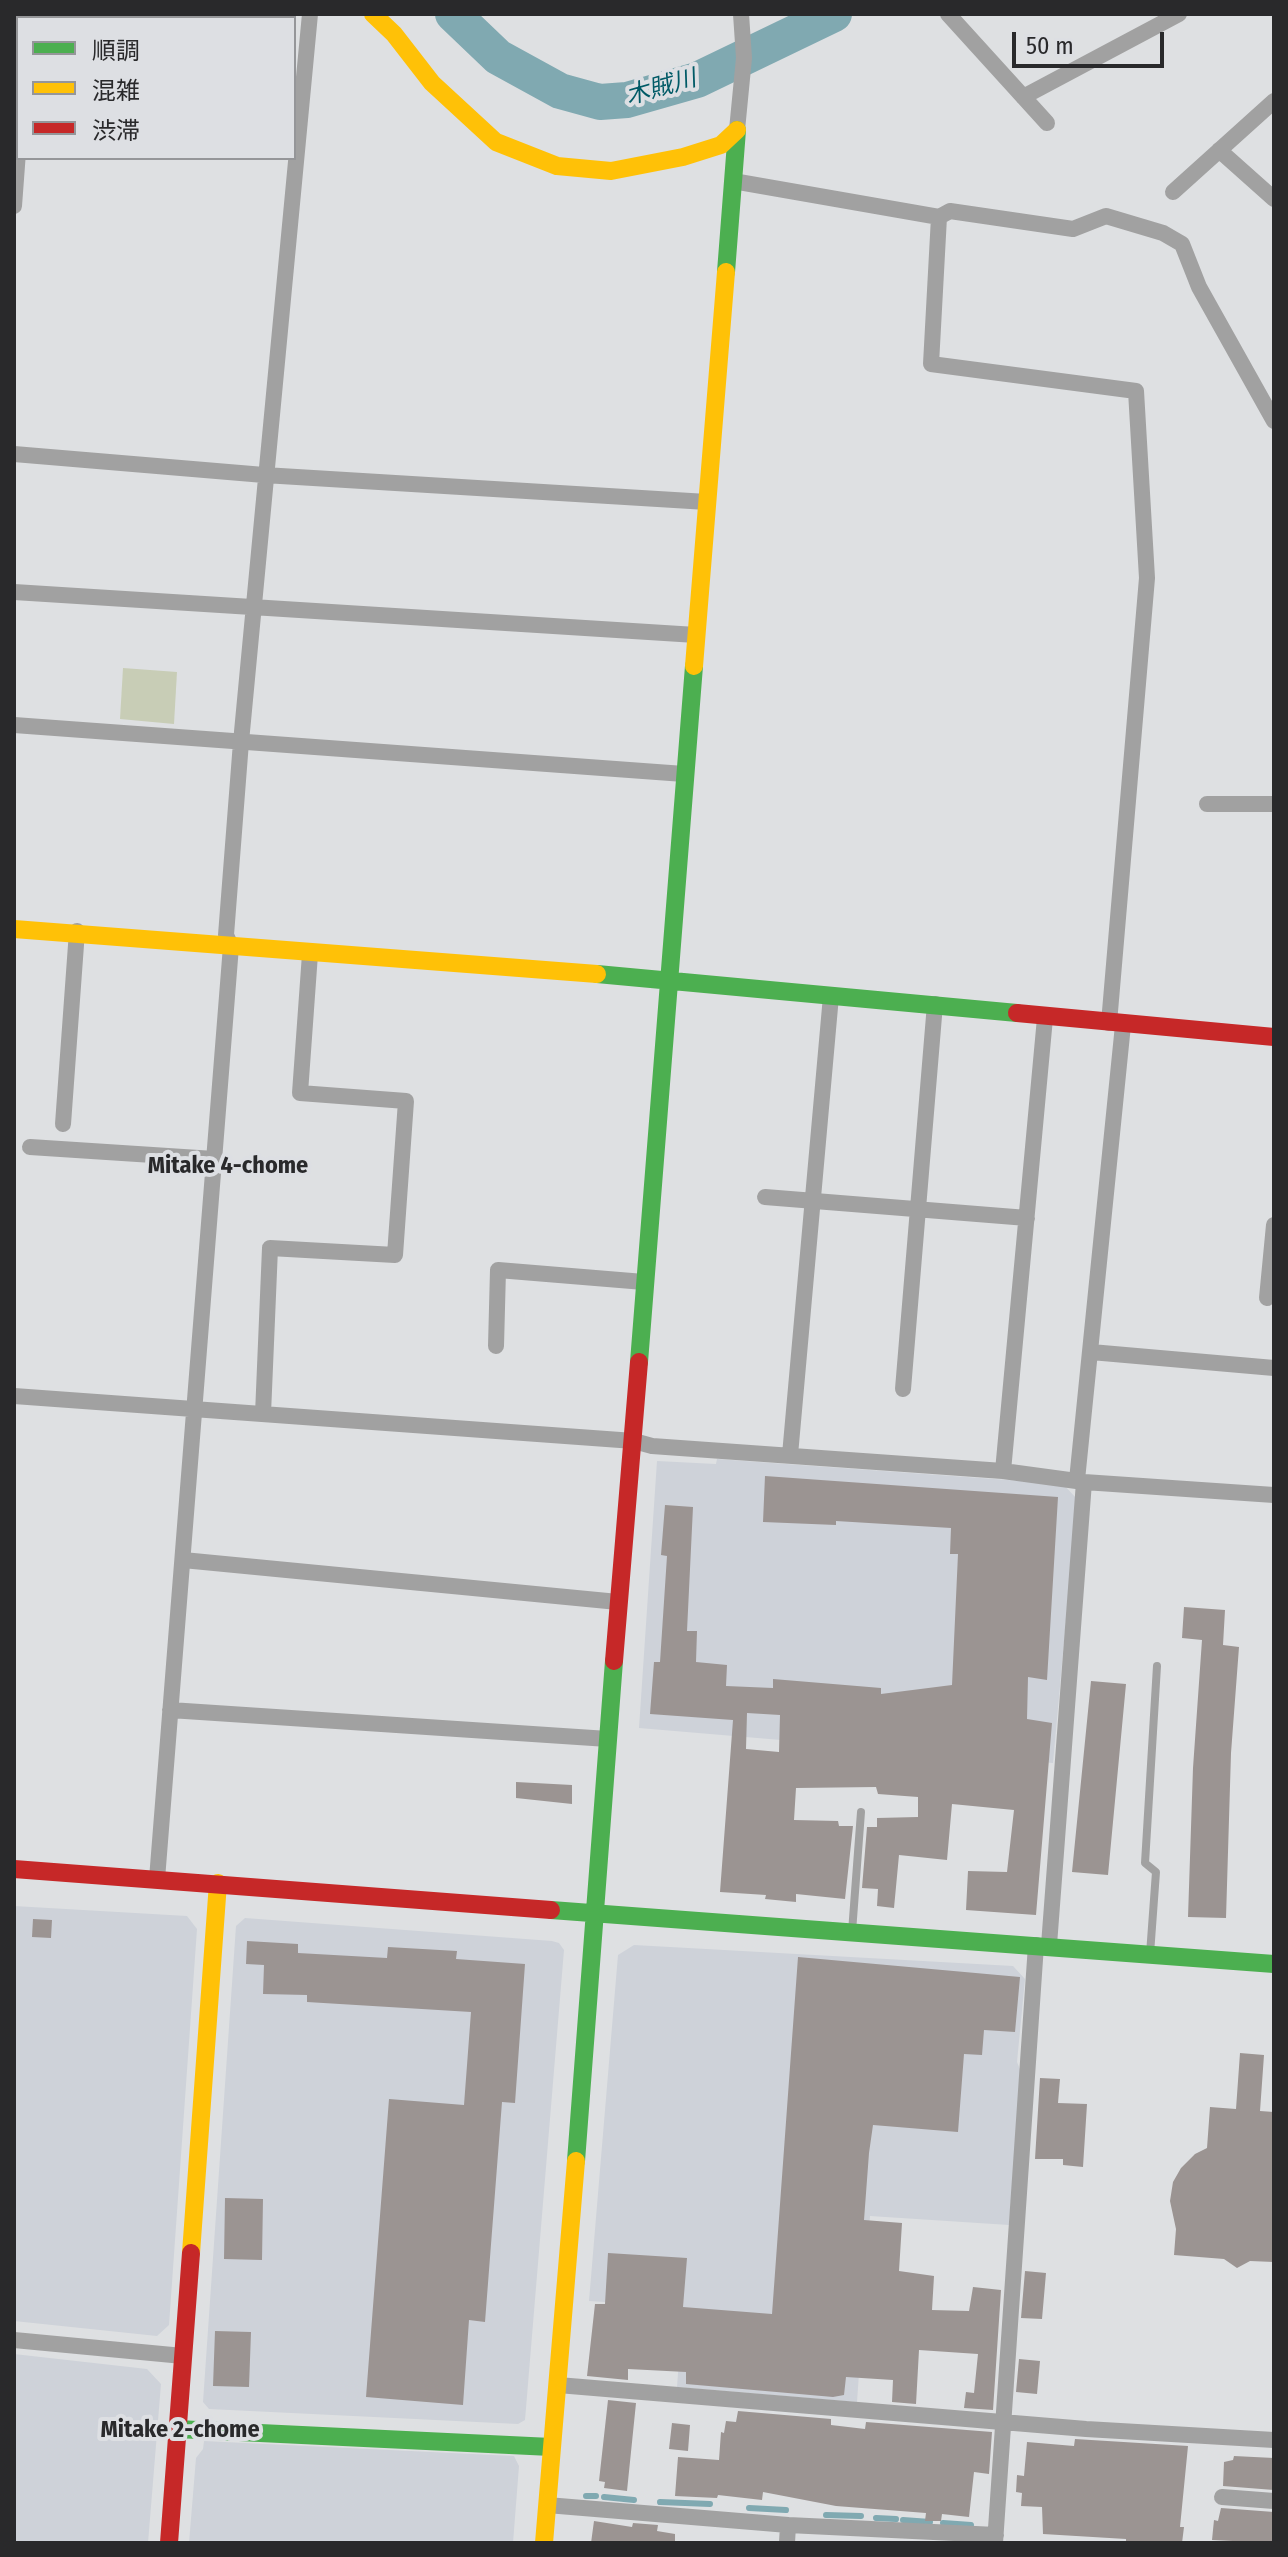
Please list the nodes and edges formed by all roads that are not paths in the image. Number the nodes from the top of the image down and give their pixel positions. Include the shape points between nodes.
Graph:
1 (310, 14) edge
2 (373, 14) edge
3 (741, 14) edge
4 (948, 14) edge
5 (1179, 14) edge
6 (1023, 97) junction
7 (1274, 101) edge
8 (1047, 123) dead end
9 (737, 130) junction
10 (1219, 150) junction
11 (296, 154) edge
12 (17, 160) edge
13 (295, 160) edge
14 (733, 181) junction
15 (1173, 192) dead end
16 (1274, 199) edge
17 (14, 206) edge
18 (939, 217) junction
19 (1274, 421) edge
20 (14, 454) edge
21 (264, 475) junction
22 (707, 502) junction
23 (14, 592) edge
24 (254, 607) junction
25 (696, 635) junction
26 (14, 725) edge
27 (241, 742) junction
28 (684, 774) junction
29 (1207, 804) dead end
30 (1274, 804) edge
31 (14, 929) edge
32 (77, 931) junction
33 (231, 946) junction
34 (310, 954) junction
35 (668, 980) junction
36 (831, 996) junction
37 (935, 1004) junction
38 (1045, 1018) junction
39 (1116, 1024) junction
40 (1274, 1037) edge
41 (63, 1124) dead end
42 (30, 1147) dead end
43 (214, 1159) junction
44 (765, 1197) dead end
45 (814, 1198) junction
46 (919, 1209) junction
47 (1027, 1218) junction
48 (1274, 1225) edge
49 (644, 1282) junction
50 (1267, 1298) dead end
51 (496, 1346) dead end
52 (1091, 1352) junction
53 (1274, 1368) edge
54 (903, 1389) dead end
55 (14, 1396) edge
56 (195, 1409) junction
57 (263, 1414) junction
58 (634, 1441) junction
59 (790, 1455) junction
60 (1003, 1471) junction
61 (1080, 1481) junction
62 (1274, 1495) edge
63 (183, 1560) junction
64 (618, 1602) junction
65 (1157, 1666) dead end
66 (170, 1710) junction
67 (608, 1739) junction
68 (861, 1812) dead end
69 (14, 1869) edge
70 (157, 1879) junction
71 (218, 1883) junction
72 (597, 1916) junction
73 (851, 1933) junction
74 (1042, 1945) junction
75 (1150, 1955) junction
76 (1274, 1964) edge
77 (14, 2340) edge
78 (183, 2356) junction
79 (558, 2385) junction
80 (1004, 2422) junction
81 (177, 2429) junction
82 (1274, 2440) edge
83 (551, 2447) junction
84 (1222, 2497) dead end
85 (1274, 2501) edge
86 (547, 2505) junction
87 (788, 2525) junction
88 (995, 2539) edge
89 (169, 2543) edge
90 (544, 2543) edge
91 (787, 2543) edge

1 - 11 street
2 - 9 street via 432,83 496,142 557,166 611,171 669,160 721,145
3 - 9 street via 744,58
4 - 6 street
5 - 6 street
6 - 8 street
7 - 10 street
9 - 14 street
10 - 15 street
10 - 16 street
12 - 17 street
13 - 21 street
14 - 18 street
14 - 22 street
18 - 19 street via 950,211 1073,229 1106,216 1182,244 1199,287
18 - 39 street via 931,364 1136,391 1147,578
20 - 21 street
21 - 22 street
21 - 24 street
22 - 25 street
23 - 24 street
24 - 25 street
24 - 27 street
25 - 28 street
26 - 27 street
27 - 28 street
27 - 33 street via 226,935
28 - 35 street
29 - 30 street
31 - 32 street
32 - 33 street
32 - 41 street
33 - 34 street
33 - 43 street
34 - 35 street
34 - 57 street via 300,1093 406,1101 395,1255 270,1248
35 - 36 street
35 - 49 street
36 - 37 street
36 - 45 street
37 - 38 street
37 - 46 street
38 - 39 street
38 - 47 street
39 - 40 street
39 - 52 street
42 - 43 street
43 - 56 street
44 - 45 street
45 - 46 street
45 - 59 street
46 - 47 street
46 - 54 street
47 - 60 street
48 - 50 street
49 - 51 street via 498,1270
49 - 58 street
52 - 53 street
52 - 61 street
55 - 56 street
56 - 57 street
56 - 63 street
57 - 58 street
58 - 59 street
58 - 64 street
59 - 60 street
60 - 61 street
61 - 62 street
61 - 74 street
63 - 64 street
63 - 66 street
64 - 67 street
65 - 75 lane via 1145,1863 1156,1872
66 - 67 street
66 - 70 street
67 - 72 street
68 - 73 lane
69 - 70 street
70 - 71 street
71 - 72 street
71 - 78 street
72 - 73 street
72 - 79 street
73 - 74 street
74 - 75 street
74 - 80 street
75 - 76 street
77 - 78 street
78 - 81 street
79 - 80 street
79 - 83 street
80 - 82 street
80 - 88 street
81 - 83 street
81 - 89 street
83 - 86 street
84 - 85 street
86 - 87 street
86 - 90 street
87 - 88 street
87 - 91 street

